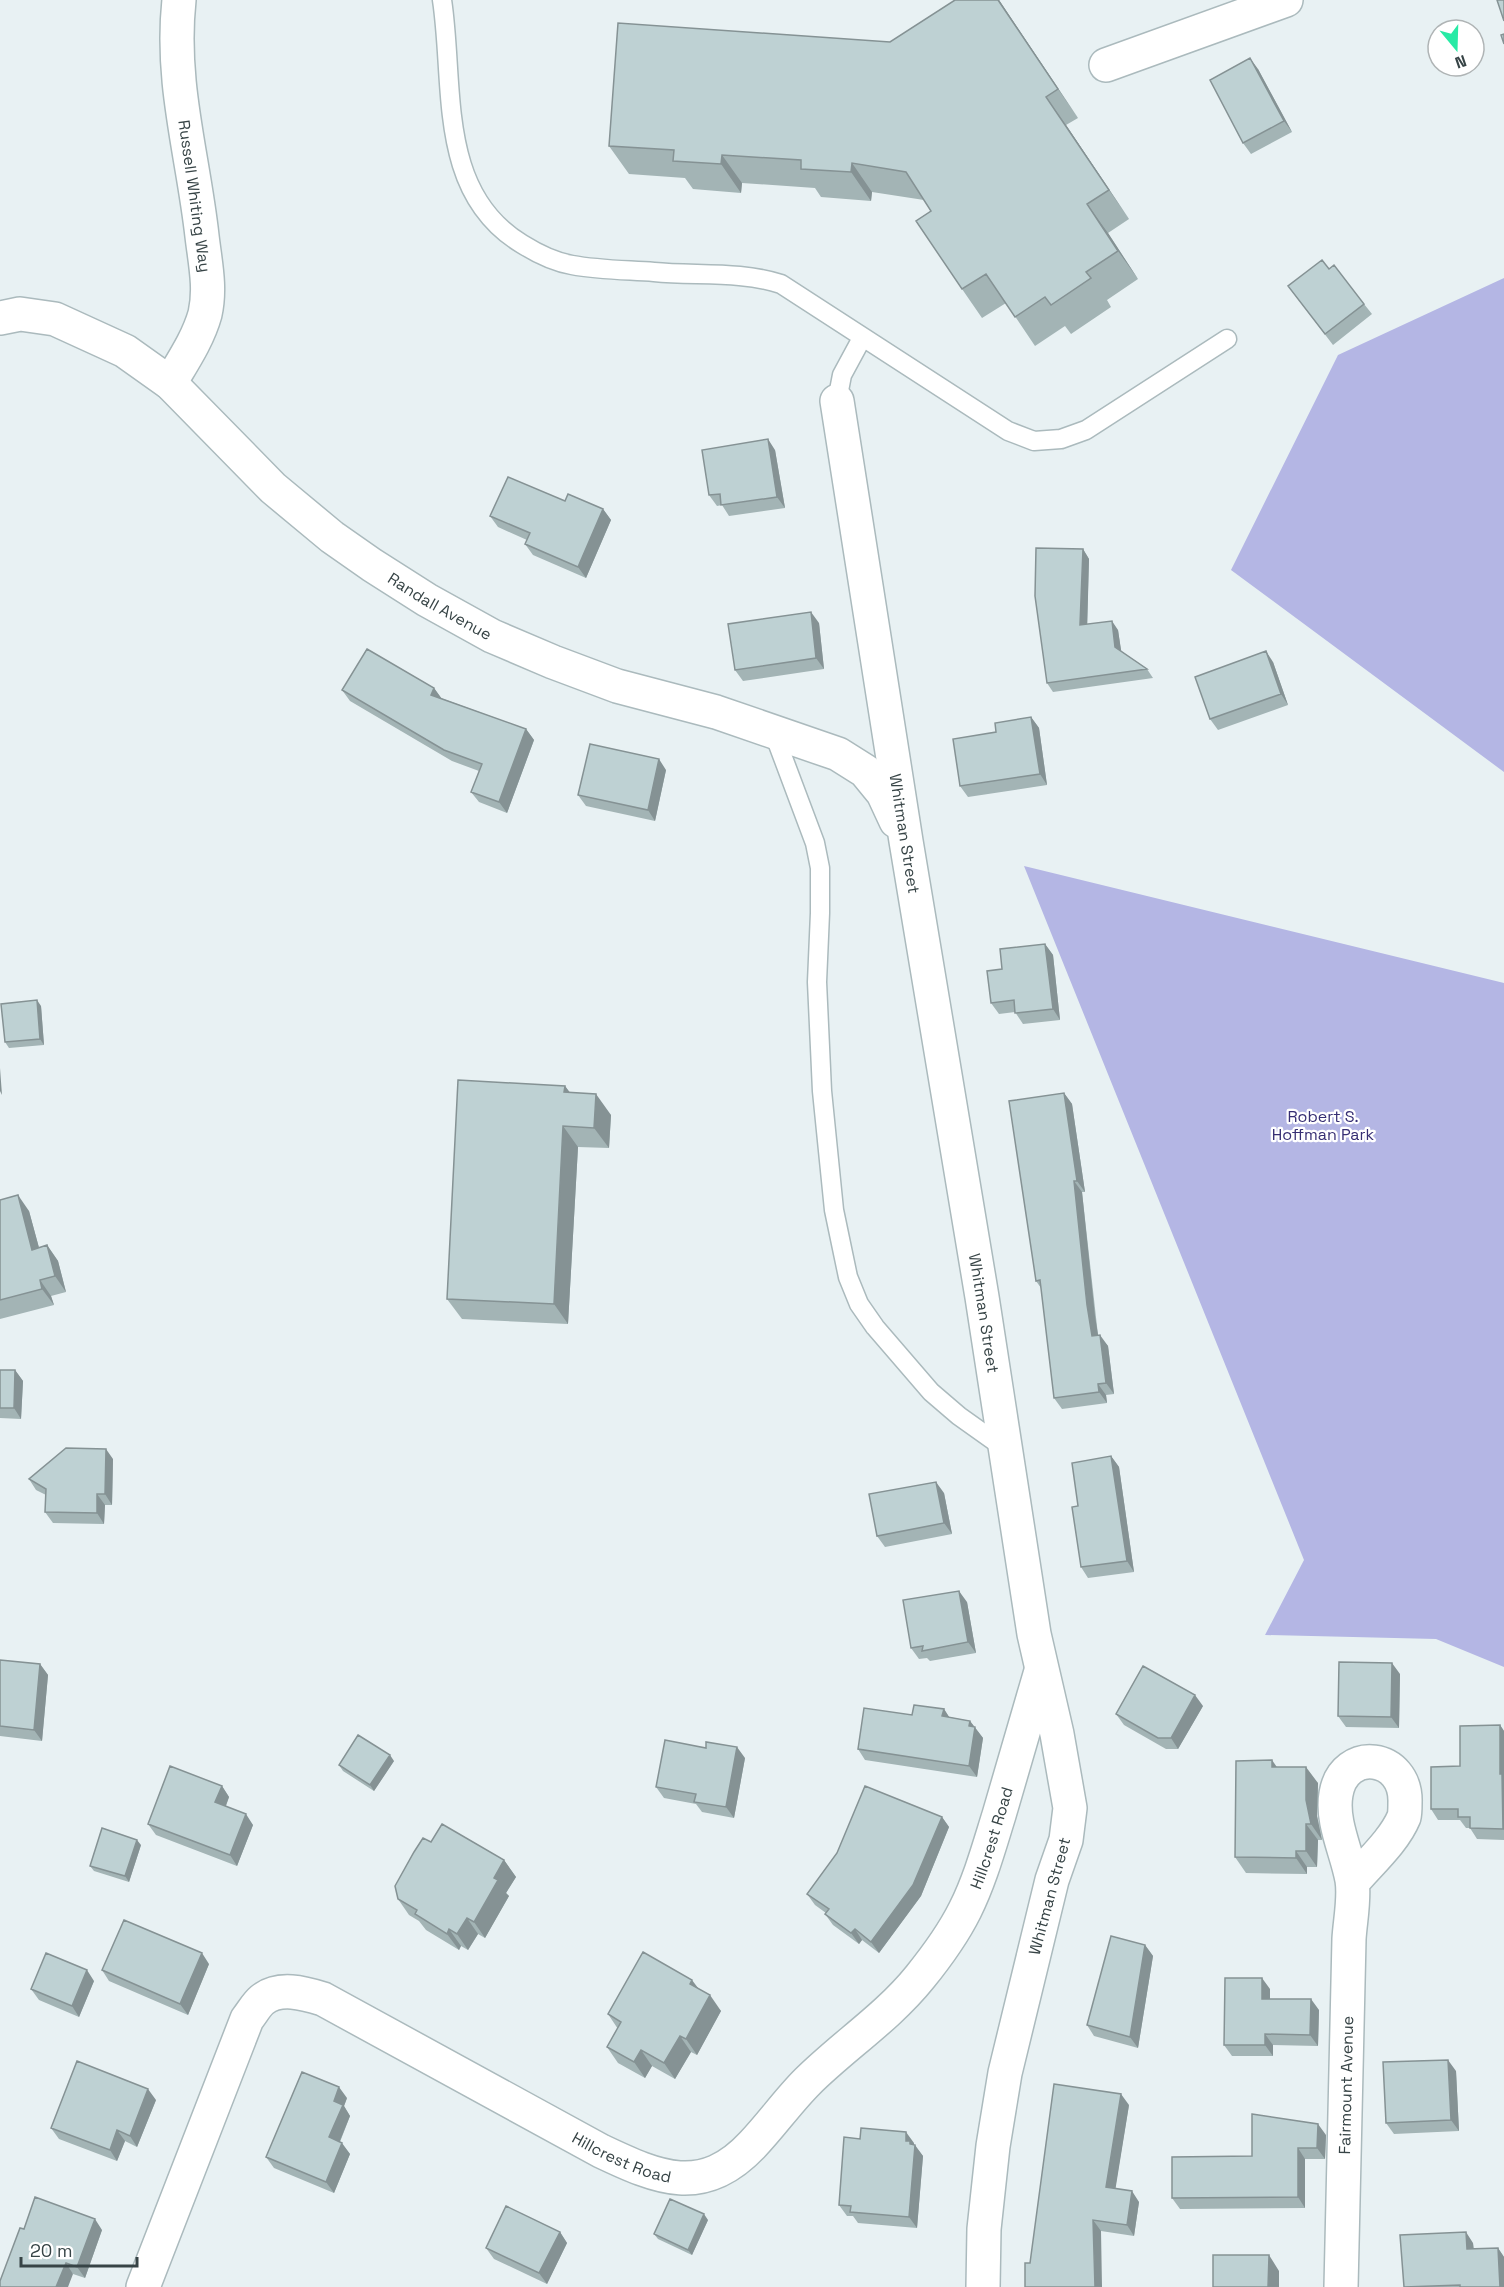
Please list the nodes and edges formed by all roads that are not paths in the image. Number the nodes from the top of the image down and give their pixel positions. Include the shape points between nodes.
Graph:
1 (179, 0) edge
2 (441, 0) edge
3 (1286, 0) edge
4 (1106, 64) dead end
5 (0, 318) edge
6 (862, 338) junction
7 (1227, 339) dead end
8 (170, 383) junction
9 (837, 400) joint
10 (773, 731) junction
11 (906, 841) junction
12 (1004, 1448) junction
13 (1041, 1671) junction
14 (1353, 1882) dead end
15 (143, 2287) edge
16 (983, 2287) edge
17 (1341, 2287) edge

1 - 8 street, Russell Whiting Way via 175,33 177,78 208,288 205,314 195,341
2 - 6 lane via 452,129 463,173 483,209 508,236 543,257 572,265 762,278 781,284
3 - 4 street
5 - 8 street, Randall Avenue via 20,314 55,319 125,351
6 - 7 lane via 1008,431 1034,441 1061,439 1086,430
6 - 9 lane, Whitman Street via 842,375
8 - 10 street, Randall Avenue via 273,488 340,542 427,600 492,636 617,686
9 - 11 street, Whitman Street
10 - 11 street, Randall Avenue via 838,754 865,771 883,793
10 - 12 lane via 815,843 820,868 817,982 822,1091 834,1210 848,1277 859,1304 875,1327 931,1392
11 - 12 street, Whitman Street via 981,1286
12 - 13 street, Whitman Street
13 - 15 street, Hillcrest Road via 984,1863 966,1909 948,1940 893,2008 832,2057 737,2159 714,2173 694,2178 671,2178 645,2171 601,2151 323,1999 292,1991 263,2000 247,2019
13 - 16 street, Whitman Street via 1070,1808 1066,1840 1052,1880 1005,2073 984,2229
14 - 17 street, Fairmount Avenue

